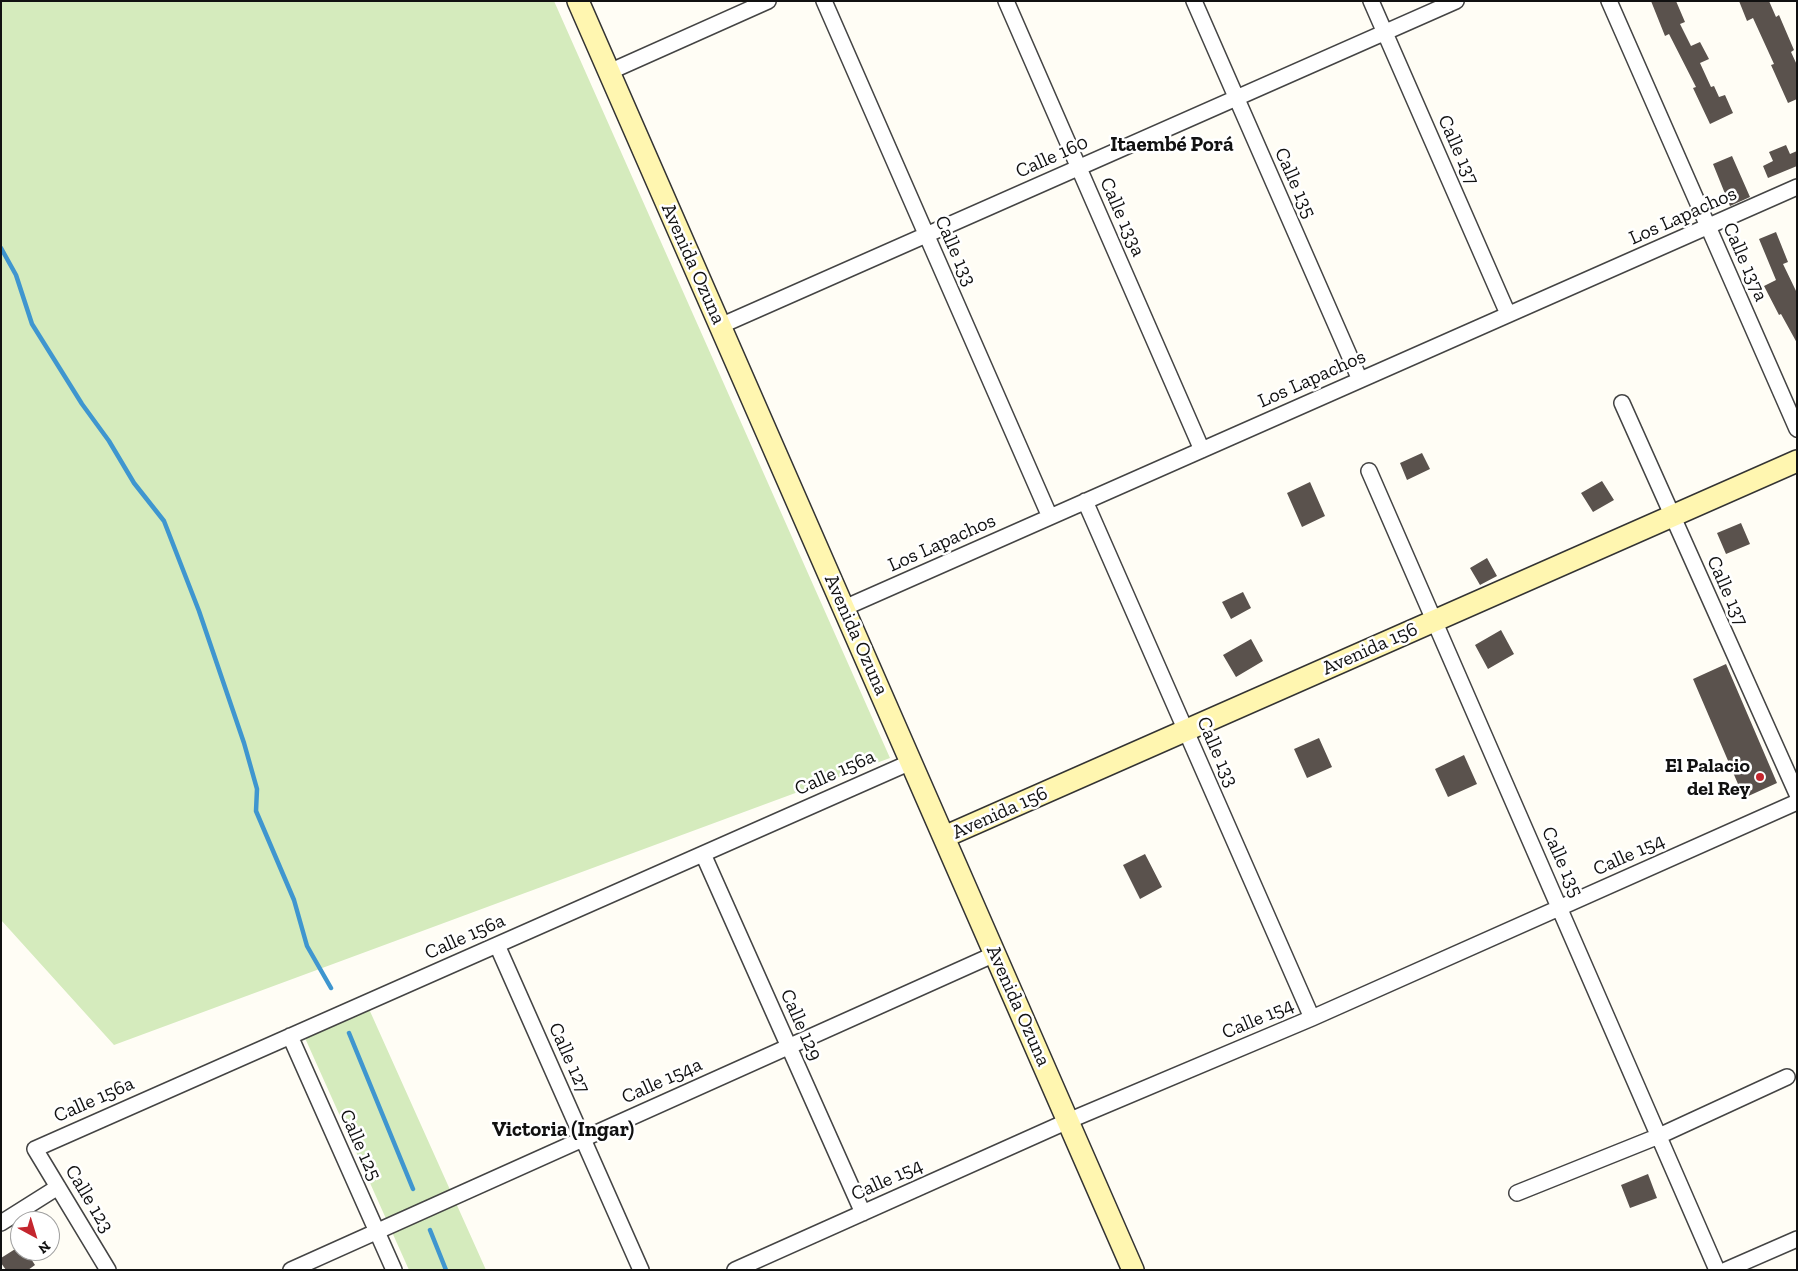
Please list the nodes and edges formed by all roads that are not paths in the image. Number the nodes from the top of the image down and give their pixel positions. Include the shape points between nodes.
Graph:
1 (578, 1) edge
2 (768, 1) edge
3 (824, 1) edge
4 (1006, 1) edge
5 (1194, 1) edge
6 (1372, 1) edge
7 (1456, 1) edge
8 (1609, 1) edge
9 (1385, 32) junction
10 (608, 72) junction
11 (1236, 98) junction
12 (1078, 168) junction
13 (1797, 187) edge
14 (1708, 226) junction
15 (926, 235) junction
16 (1508, 314) junction
17 (720, 326) junction
18 (1360, 380) junction
19 (1622, 403) dead end
20 (1797, 429) edge
21 (1202, 450) junction
22 (1797, 461) edge
23 (1370, 471) dead end
24 (1085, 501) junction
25 (1671, 516) junction
26 (1050, 517) junction
27 (844, 608) junction
28 (1435, 621) junction
29 (1186, 731) junction
30 (911, 762) junction
31 (1797, 794) edge
32 (1797, 802) edge
33 (944, 837) junction
34 (703, 854) junction
35 (1560, 907) junction
36 (497, 945) junction
37 (995, 954) junction
38 (1312, 1018) junction
39 (290, 1036) junction
40 (789, 1046) junction
41 (1787, 1077) dead end
42 (1068, 1121) junction
43 (1659, 1136) junction
44 (583, 1139) junction
45 (35, 1149) joint
46 (58, 1187) junction
47 (1517, 1193) dead end
48 (862, 1213) junction
49 (1, 1224) edge
50 (377, 1231) junction
51 (1797, 1239) edge
52 (108, 1270) edge
53 (291, 1270) edge
54 (394, 1270) edge
55 (641, 1270) edge
56 (735, 1270) edge
57 (1133, 1270) edge
58 (1717, 1270) edge
59 (1726, 1270) edge

1 - 10 main road, Avenida Ozuna
2 - 10 street
3 - 15 street, Calle 133
4 - 12 street, Calle 133a
5 - 11 street, Calle 135
6 - 9 street, Calle 137
7 - 9 street, Calle 160
8 - 14 street, Calle 137a
9 - 11 street, Calle 160
9 - 16 street, Calle 137
10 - 17 main road, Avenida Ozuna
11 - 12 street, Calle 160
11 - 18 street, Calle 135
12 - 15 street, Calle 160
12 - 21 street, Calle 133a
13 - 14 street, Los Lapachos
14 - 16 street, Los Lapachos
14 - 20 street, Calle 137a
15 - 17 street, Calle 160
15 - 26 street, Calle 133
16 - 18 street, Los Lapachos
17 - 27 main road, Avenida Ozuna
18 - 21 street, Los Lapachos
19 - 25 street, Calle 137
21 - 24 street, Los Lapachos
22 - 25 main road, Avenida 156
23 - 28 street, Calle 135
24 - 26 street, Los Lapachos
24 - 29 street, Calle 133
25 - 28 main road, Avenida 156
25 - 31 street, Calle 137
26 - 27 street, Los Lapachos
27 - 30 main road, Avenida Ozuna
28 - 29 main road, Avenida 156
28 - 35 street, Calle 135
29 - 33 main road, Avenida 156
29 - 38 street, Calle 133
30 - 33 main road, Avenida Ozuna
30 - 34 street, Calle 156a
32 - 35 street, Calle 154
33 - 37 main road, Avenida Ozuna
34 - 36 street, Calle 156a
34 - 40 street, Calle 129
35 - 38 street, Calle 154
35 - 43 street, Calle 135
36 - 39 street, Calle 156a
36 - 44 street, Calle 127
37 - 40 street, Calle 154a
37 - 42 main road, Avenida Ozuna
38 - 42 street, Calle 154
39 - 45 street, Calle 156a
39 - 50 street, Calle 125
40 - 44 street, Calle 154a
40 - 48 street, Calle 129
41 - 43 street
42 - 48 street, Calle 154
42 - 57 main road, Avenida Ozuna
43 - 47 street
43 - 58 street, Calle 135
44 - 50 street, Calle 154a
44 - 55 street, Calle 127
45 - 46 street, Calle 123
46 - 49 street
46 - 52 street, Calle 123
48 - 56 street, Calle 154
50 - 53 street, Calle 154a
50 - 54 street, Calle 125
51 - 59 street

